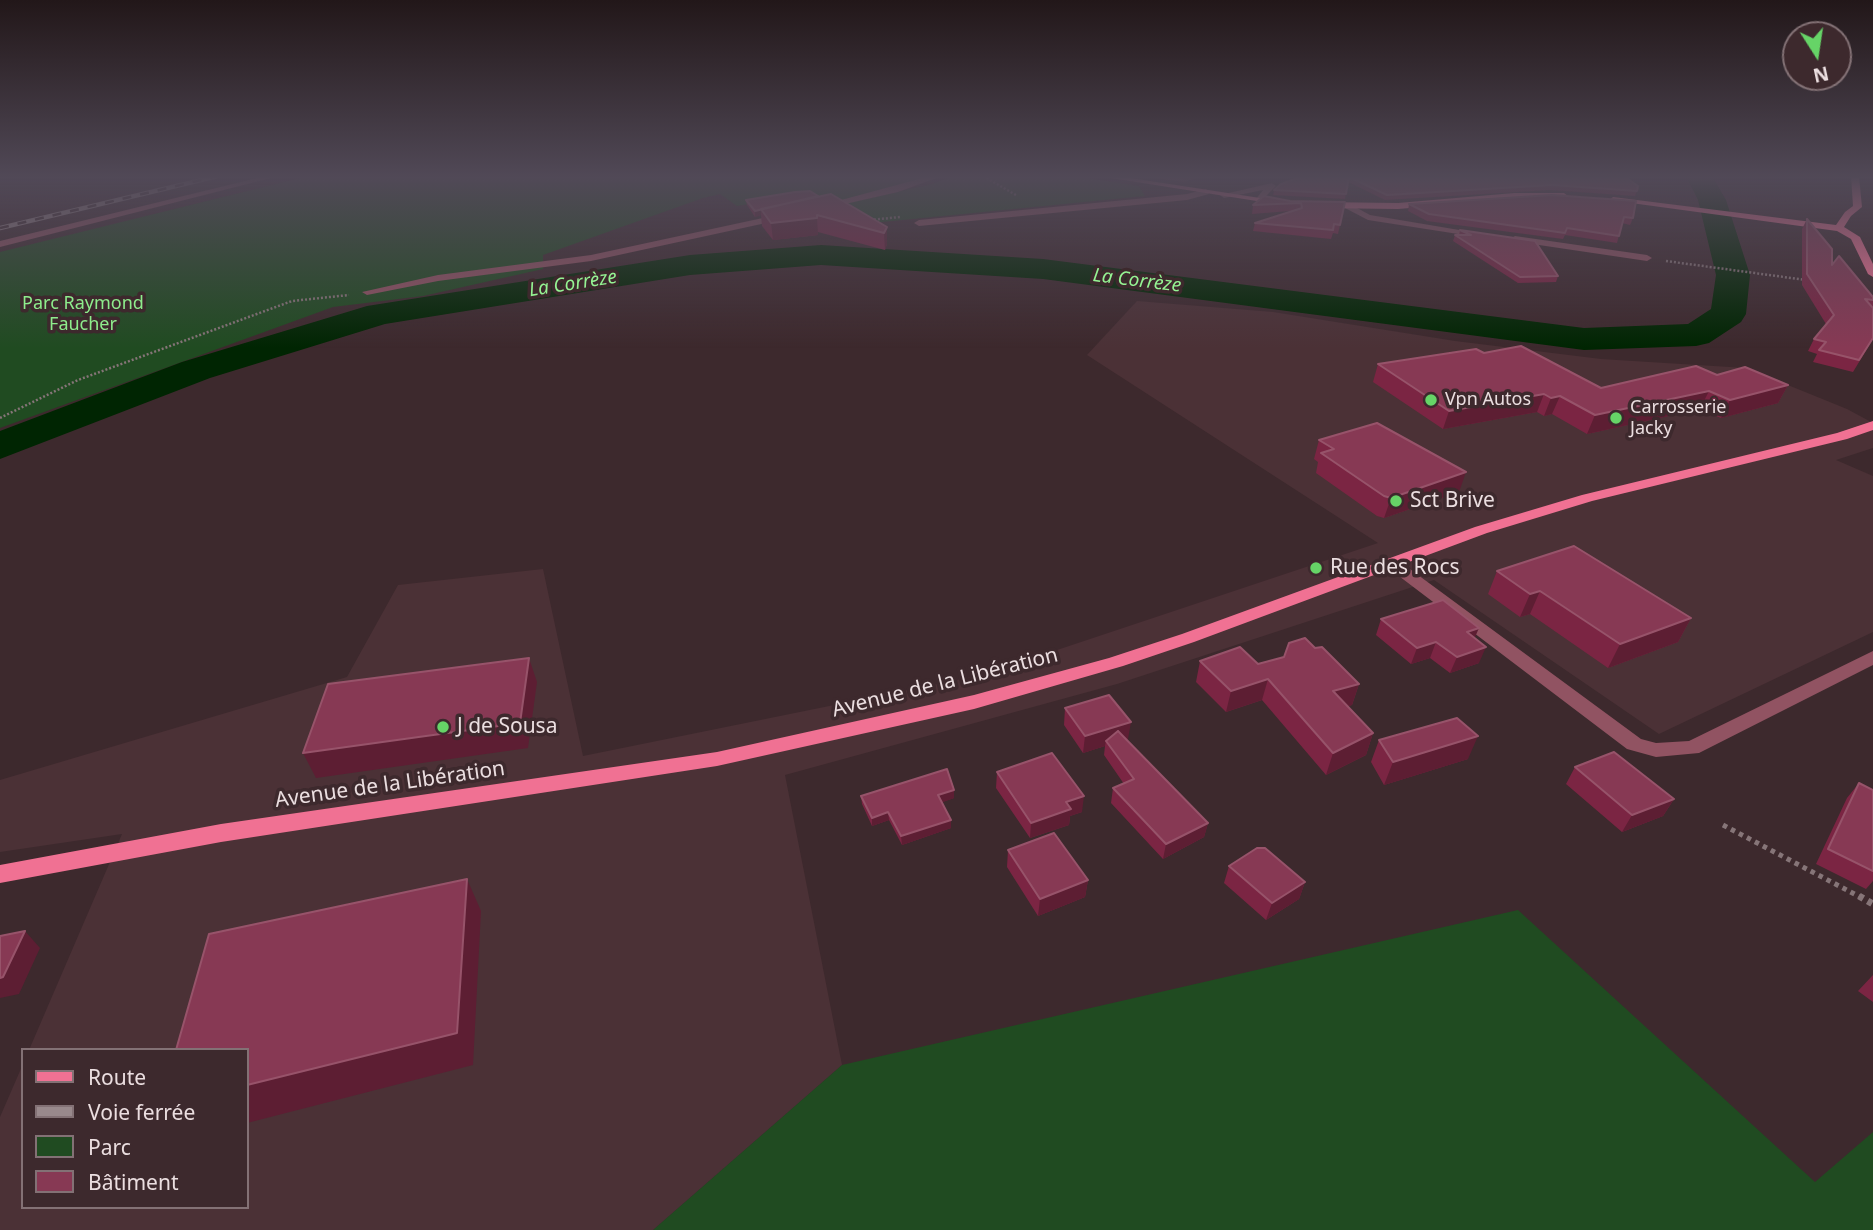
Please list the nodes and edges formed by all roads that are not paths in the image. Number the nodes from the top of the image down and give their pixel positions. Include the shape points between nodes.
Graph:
1 (43, 233) edge
2 (703, 233) edge
3 (1479, 233) edge
4 (1849, 233) edge
5 (1490, 235) edge
6 (1502, 237) edge
7 (0, 244) edge
8 (1647, 258) dead end
9 (1873, 274) edge
10 (367, 292) road end
11 (1873, 425) edge
12 (1393, 564) junction
13 (1873, 657) edge
14 (0, 874) edge

1 - 7 street
2 - 10 street via 591,258
3 - 5 street
4 - 9 main road via 1855,237
6 - 8 street
11 - 12 main road, Avenue de la Libération via 1587,498 1481,530
12 - 13 street via 1634,744 1656,751 1692,748
12 - 14 main road, Avenue de la Libération via 1116,662 832,735 716,759 221,833

